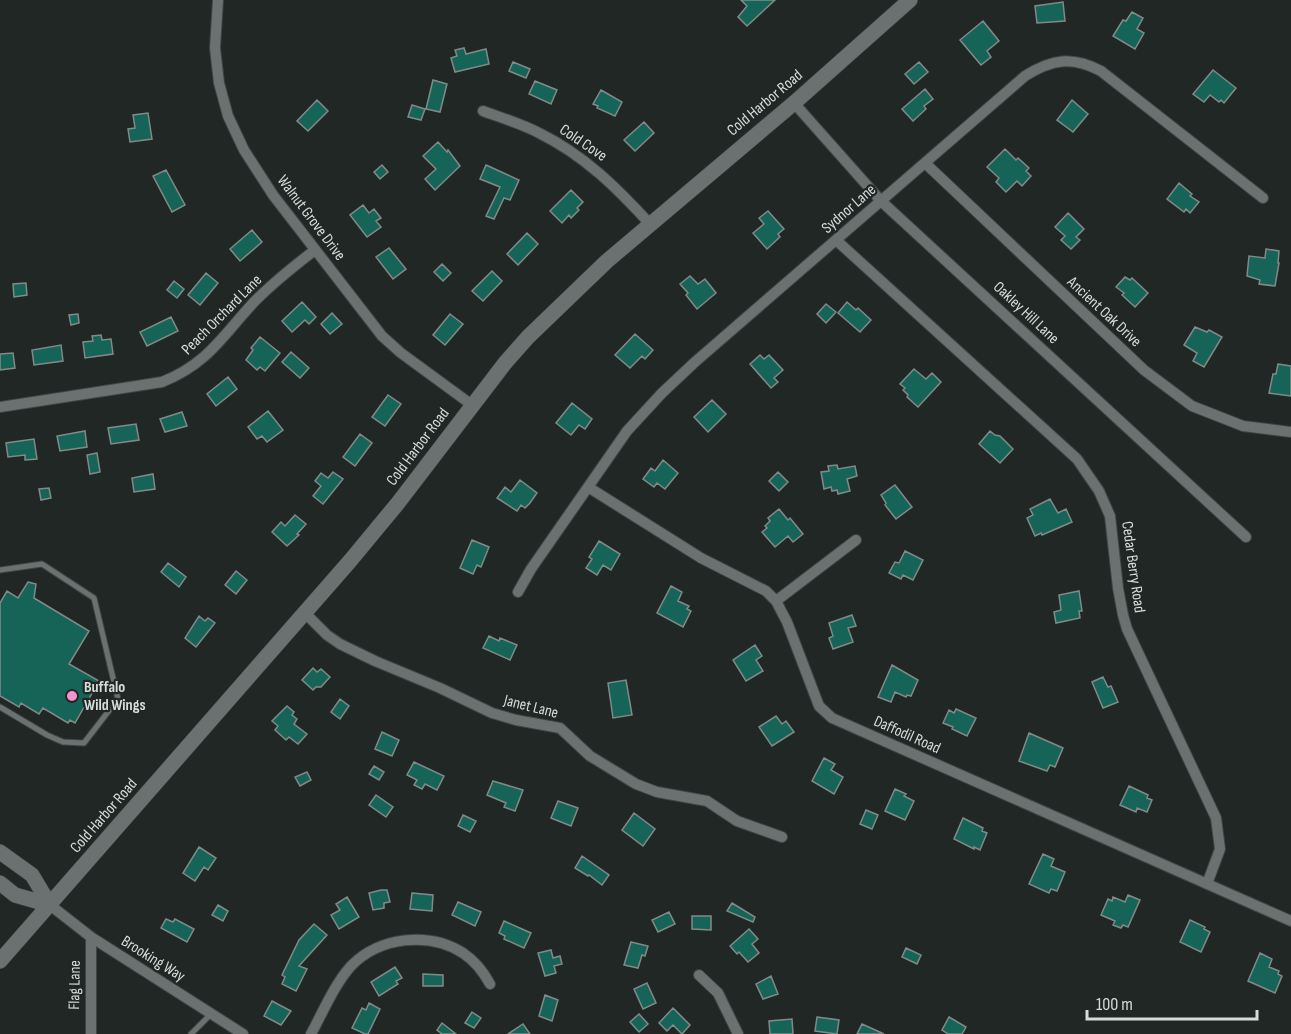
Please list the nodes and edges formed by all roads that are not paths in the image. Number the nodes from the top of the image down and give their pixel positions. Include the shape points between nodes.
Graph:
1 (218, 0) edge
2 (910, 0) edge
3 (794, 103) junction
4 (483, 111) dead end
5 (925, 163) junction
6 (1263, 198) dead end
7 (881, 201) junction
8 (650, 224) junction
9 (836, 240) junction
10 (315, 250) junction
11 (472, 405) junction
12 (0, 407) edge
13 (1291, 432) edge
14 (588, 487) junction
15 (1246, 537) dead end
16 (856, 540) dead end
17 (0, 570) edge
18 (518, 592) dead end
19 (776, 602) junction
20 (306, 613) junction
21 (0, 707) edge
22 (782, 837) dead end
23 (0, 852) edge
24 (0, 883) edge
25 (1207, 884) junction
26 (50, 904) junction
27 (1291, 921) edge
28 (91, 937) junction
29 (0, 961) edge
30 (699, 975) dead end
31 (490, 984) dead end
32 (211, 1014) junction
33 (91, 1034) edge
34 (191, 1034) edge
35 (243, 1034) edge
36 (311, 1034) edge
37 (738, 1034) edge

1 - 10 street, Walnut Grove Drive via 216,62 228,116 257,172
2 - 3 main road, Cold Harbor Road
3 - 7 street, Oakley Hill Lane
3 - 8 main road, Cold Harbor Road
4 - 8 street, Cold Cove via 538,132 587,163 607,178
5 - 6 street, Sydnor Lane via 1026,76 1047,64 1068,61 1091,66 1108,76
5 - 7 street, Sydnor Lane
5 - 13 street, Ancient Oak Drive via 1144,370 1192,406 1244,426
7 - 9 street, Sydnor Lane
7 - 15 street, Oakley Hill Lane
8 - 11 main road, Cold Harbor Road via 528,337
9 - 14 street, Sydnor Lane via 662,393 627,431
9 - 25 street, Cedar Berry Road via 1077,459 1100,491 1110,516 1127,629 1216,818 1220,849
10 - 11 street, Walnut Grove Drive via 382,336
10 - 12 street, Peach Orchard Lane via 258,299 204,359 189,370 162,382
11 - 20 main road, Cold Harbor Road via 398,503
14 - 18 street, Sydnor Lane
14 - 19 street, Daffodil Road via 701,558 766,591
16 - 19 street
17 - 21 lane via 42,564 94,598 118,699 84,742 63,742
19 - 25 street, Daffodil Road via 819,706 832,718
20 - 22 street, Janet Lane via 327,635 375,661 492,713 560,728 591,756 636,784 706,801 737,821
20 - 26 main road, Cold Harbor Road
23 - 26 main road via 32,875
24 - 26 main road via 15,895
25 - 27 street, Daffodil Road
26 - 28 street, Brooking Way
26 - 29 main road, Cold Harbor Road
28 - 32 street, Brooking Way
28 - 33 street, Flag Lane
30 - 37 street via 718,993
31 - 36 street via 473,961 449,946 418,940 389,943 352,965
32 - 34 lane
32 - 35 street, Brooking Way

